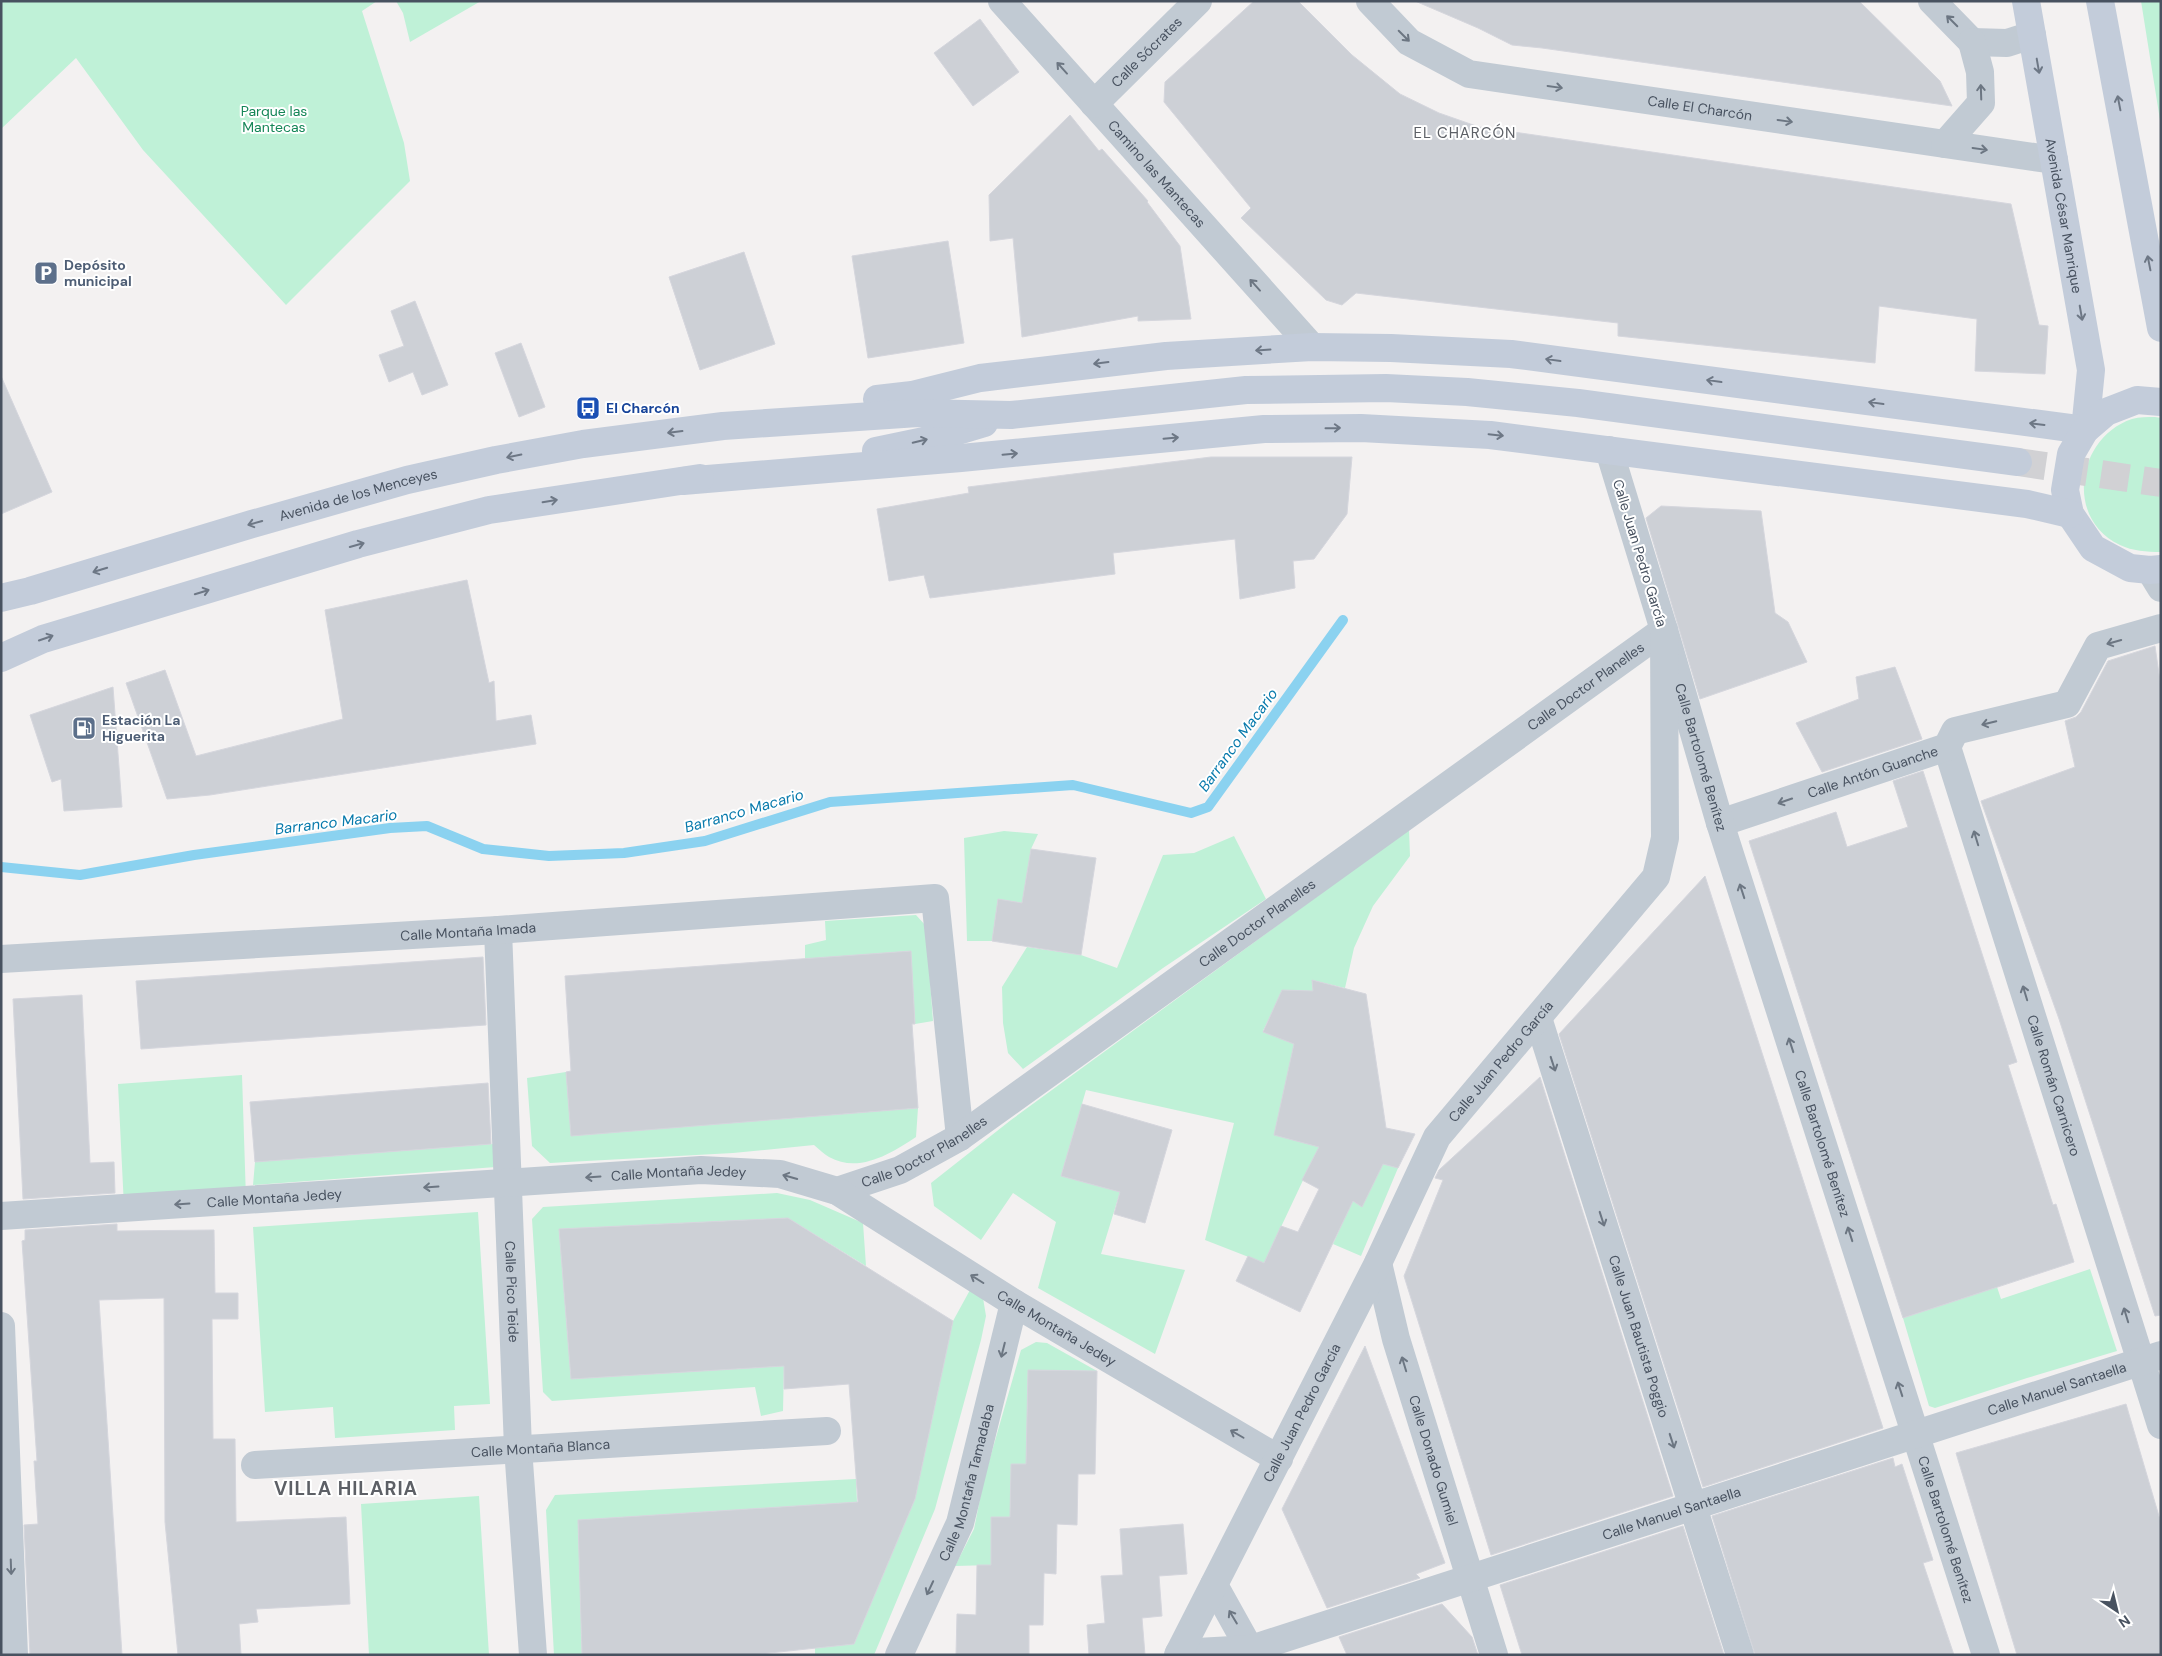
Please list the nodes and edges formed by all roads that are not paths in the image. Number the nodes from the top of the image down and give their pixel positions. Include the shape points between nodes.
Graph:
1 (1002, 1) edge
2 (1198, 1) edge
3 (1370, 1) edge
4 (1932, 1) edge
5 (2026, 1) edge
6 (2100, 1) edge
7 (2032, 35) junction
8 (1972, 42) junction
9 (1094, 104) junction
10 (1945, 144) junction
11 (2054, 160) junction
12 (2161, 328) edge
13 (1312, 347) junction
14 (2161, 402) edge
15 (1011, 415) junction
16 (723, 426) junction
17 (2085, 430) junction
18 (1609, 450) junction
19 (2018, 462) tunnel mouth
20 (682, 481) junction
21 (2070, 514) junction
22 (2157, 576) edge
23 (1, 598) edge
24 (2161, 628) edge
25 (1664, 630) junction
26 (1, 658) edge
27 (1947, 747) junction
28 (1720, 823) junction
29 (498, 930) junction
30 (1, 959) edge
31 (1538, 1018) junction
32 (960, 1137) junction
33 (508, 1182) junction
34 (837, 1190) junction
35 (1, 1216) edge
36 (1378, 1263) junction
37 (1014, 1303) junction
38 (1, 1326) edge
39 (2151, 1358) edge
40 (2161, 1425) edge
41 (827, 1432) dead end
42 (1914, 1435) junction
43 (518, 1448) junction
44 (1279, 1458) junction
45 (255, 1465) dead end
46 (1693, 1508) junction
47 (1469, 1578) junction
48 (1214, 1585) junction
49 (1252, 1652) edge
50 (1178, 1654) edge
51 (14, 1655) edge
52 (533, 1655) edge
53 (899, 1655) edge
54 (1494, 1655) edge
55 (1740, 1655) edge
56 (1986, 1655) edge

9 -> 1 street, Camino las Mantecas
2 - 9 street, Calle Sócrates
3 -> 10 street, Calle El Charcón via 1409,42 1470,74
8 -> 4 street
5 - 7 main road, Avenida César Manrique
12 -> 6 main road
7 - 8 street via 2008,43
7 -> 11 main road, Avenida César Manrique
10 -> 8 street via 1981,103 1980,72
13 -> 9 street, Camino las Mantecas
10 -> 11 street, Calle El Charcón
11 -> 17 main road, Avenida César Manrique via 2091,370
13 -> 16 main road via 1166,356 980,378 912,395 828,405
17 -> 13 main road via 1511,354
14 - 17 main road via 2137,400 2106,412
15 - 16 main road via 918,413
15 - 19 main road via 1246,390 1386,388 1458,391 1578,403
20 -> 15 main road via 844,457 924,441
16 -> 23 main road, Avenida de los Menceyes via 583,444 407,480
17 - 21 main road via 2071,454 2065,490
20 -> 18 main road via 1264,430 1361,428 1490,435
18 - 21 main road via 2027,504
18 - 25 street, Calle Juan Pedro García
26 -> 20 main road via 43,639 367,542 489,510
21 - 22 main road via 2093,548 2130,568
24 -> 27 street, Calle Antón Guanche via 2098,646 2067,704 1954,731
25 - 28 street, Calle Bartolomé Benítez
25 - 31 street, Calle Juan Pedro García via 1666,838 1656,877
25 - 32 street, Calle Doctor Planelles
27 -> 28 street, Calle Antón Guanche
39 -> 27 street, Calle Román Carnicero
42 -> 28 street, Calle Bartolomé Benítez
29 - 30 street, Calle Montaña Imada
29 - 32 street, Calle Montaña Imada via 935,898
29 - 33 street, Calle Pico Teide
31 - 36 street, Calle Juan Pedro García via 1437,1137
31 -> 46 street, Calle Juan Bautista Poggio
32 - 34 street, Calle Doctor Planelles via 900,1170
34 -> 33 street, Calle Montaña Jedey via 780,1174 701,1170
33 -> 35 street, Calle Montaña Jedey
33 - 43 street, Calle Pico Teide
37 -> 34 street, Calle Montaña Jedey
36 - 44 street, Calle Juan Pedro García
47 -> 36 street, Calle Donado Gumiel via 1396,1338
44 -> 37 street, Calle Montaña Jedey
37 -> 53 street, Calle Montaña Tamadaba via 960,1523
38 -> 51 street
39 - 40 street, Calle Román Carnicero
39 - 42 street, Calle Manuel Santaella
41 - 43 street, Calle Montaña Blanca
42 - 46 street, Calle Manuel Santaella
42 - 56 street, Calle Bartolomé Benítez
43 - 45 street, Calle Montaña Blanca
43 - 52 street, Calle Pico Teide
44 - 48 street, Calle Juan Pedro García
46 - 47 street, Calle Manuel Santaella
46 - 55 street, Calle Juan Bautista Poggio
47 - 49 street, Calle Manuel Santaella
47 - 54 street, Calle Donado Gumiel
49 -> 48 street
48 - 50 street, Calle Juan Pedro García
49 - 50 street, Calle Manuel Santaella

